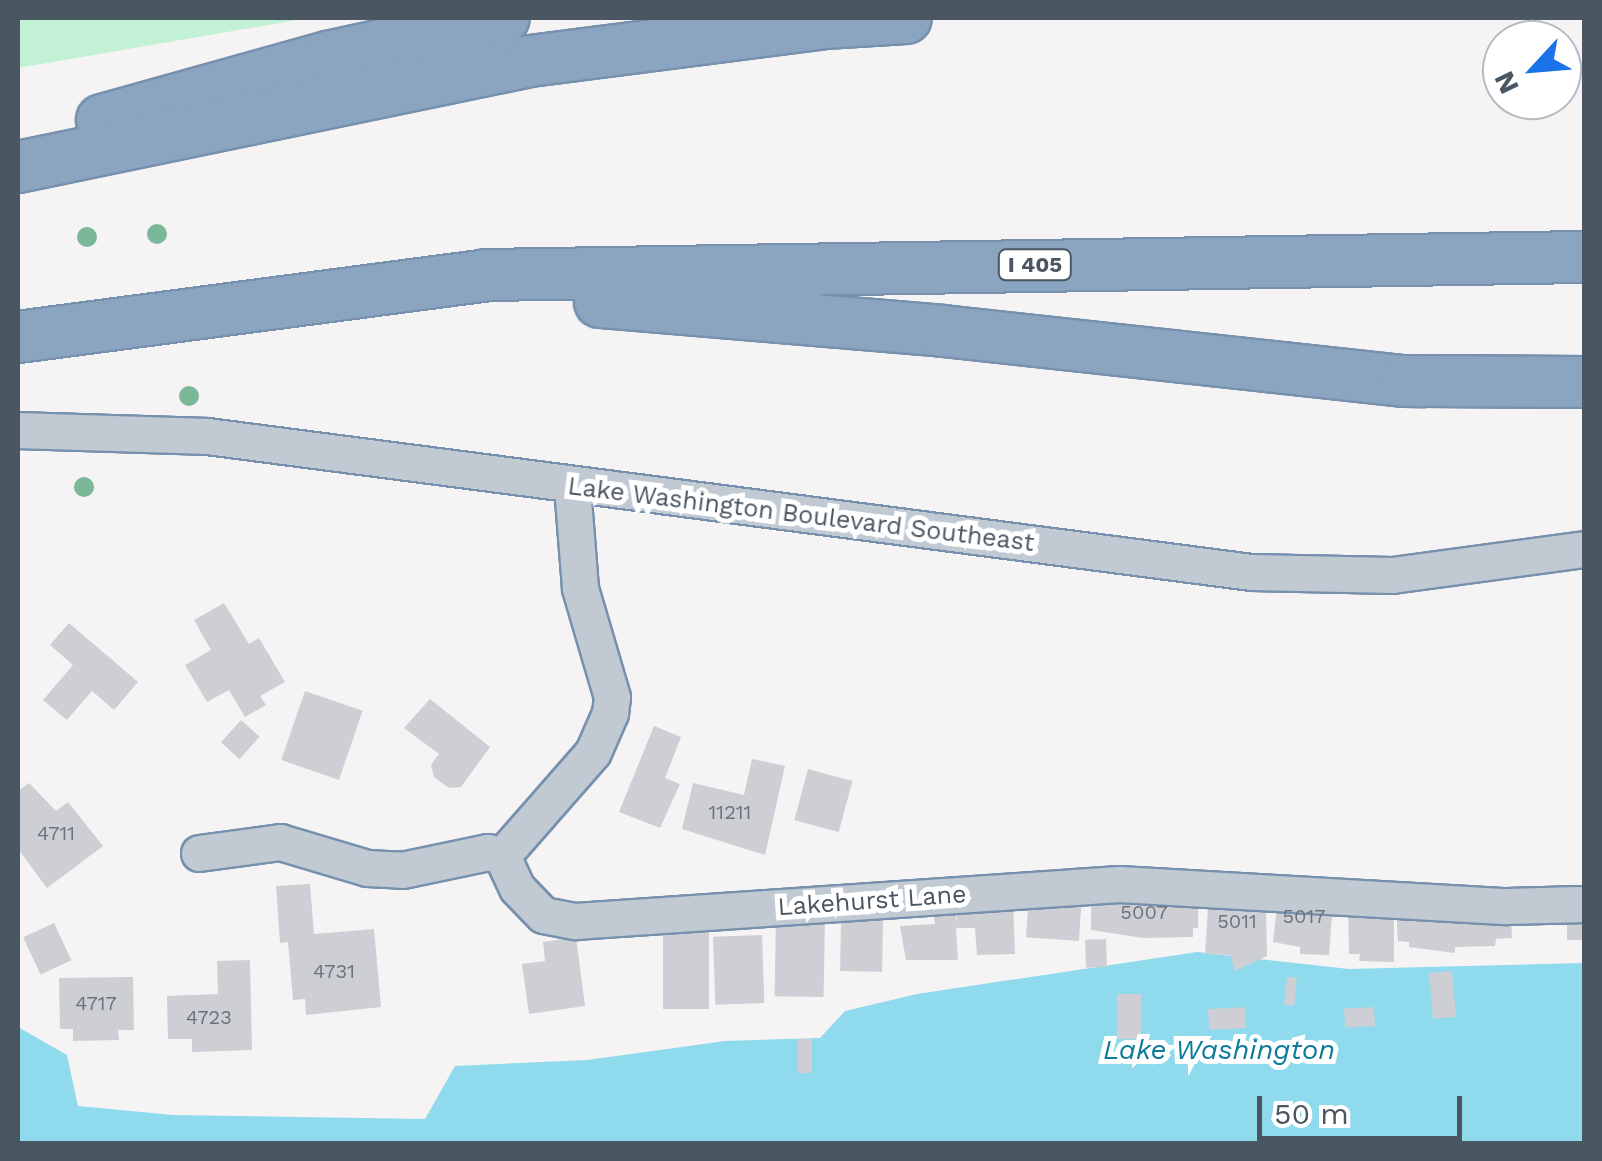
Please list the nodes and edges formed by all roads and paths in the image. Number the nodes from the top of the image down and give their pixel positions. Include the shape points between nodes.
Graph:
1 (504, 18) edge
2 (906, 18) edge
3 (18, 138) edge
4 (18, 167) edge
5 (1584, 257) edge
6 (486, 275) junction
7 (18, 337) edge
8 (1584, 382) edge
9 (18, 430) edge
10 (572, 486) junction
11 (1584, 549) edge
12 (199, 853) dead end
13 (502, 856) junction
14 (1584, 904) edge

1 - 3 highway
2 - 4 highway via 530,61
5 - 6 highway, I 405
6 - 7 highway, I 405
6 - 8 highway via 520,296 943,331 1402,381
9 - 10 street, Lake Washington Boulevard Southeast via 207,436
10 - 11 street, Lake Washington Boulevard Southeast via 1252,572 1392,575
10 - 13 street via 580,588 609,686 610,713 593,752
12 - 13 street via 280,842 367,868 402,870 488,852
13 - 14 street, Lakehurst Lane via 529,904 543,915 575,921 1120,884 1489,906

